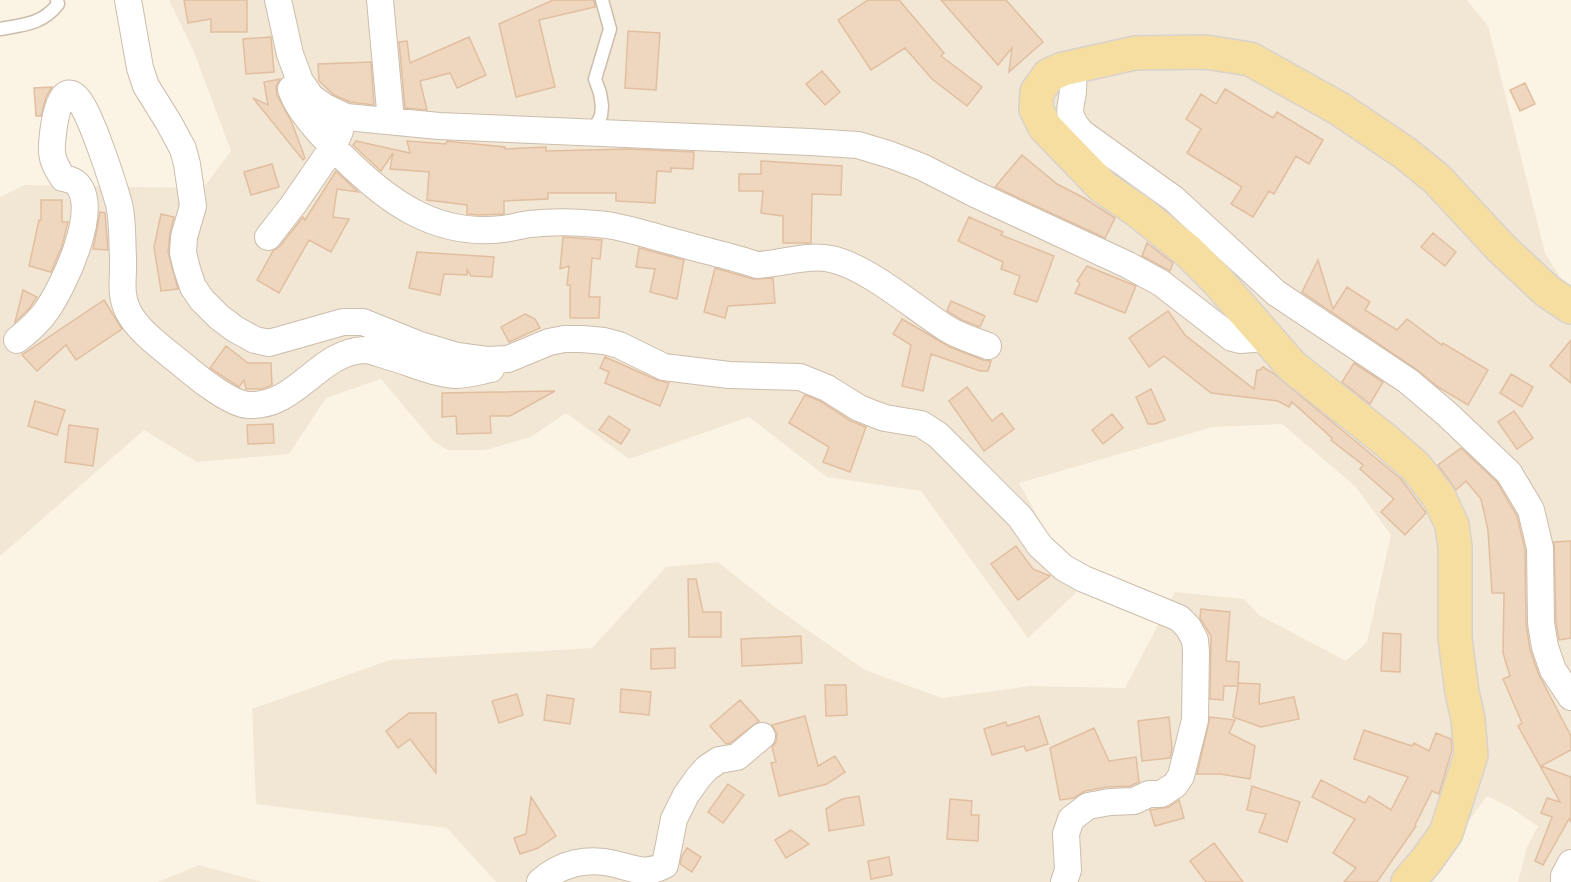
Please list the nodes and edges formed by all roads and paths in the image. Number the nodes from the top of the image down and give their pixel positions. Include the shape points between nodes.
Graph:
1 (57, 0) edge
2 (128, 0) edge
3 (278, 0) edge
4 (380, 0) edge
5 (602, 0) edge
6 (0, 28) edge
7 (294, 68) junction
8 (1063, 69) junction
9 (346, 117) junction
10 (391, 121) junction
11 (590, 132) junction
12 (333, 147) junction
13 (268, 237) dead end
14 (1571, 307) edge
15 (1266, 338) junction
16 (17, 340) dead end
17 (549, 342) junction
18 (988, 346) dead end
19 (1571, 697) edge
20 (762, 735) dead end
21 (1571, 863) edge
22 (540, 882) edge
23 (1064, 882) edge
24 (1408, 882) edge
25 (1564, 882) edge

1 - 6 lane via 50,15 30,24
2 - 17 street via 146,86 188,164 193,206 184,237 187,269 193,287 219,317 255,340 269,343 343,322 363,322 420,345 487,360 508,359
3 - 7 street
4 - 10 street
5 - 11 lane via 610,28 595,79 602,106
7 - 9 street via 311,97
7 - 12 street via 291,90 295,101
8 - 14 main road via 1135,53 1205,52 1250,59 1338,108 1405,153 1437,179 1547,291
8 - 15 main road via 1049,75 1037,92 1036,109 1045,127 1103,187 1195,258
8 - 19 street via 1073,80 1070,115 1082,133 1174,199 1276,293 1408,381 1509,473 1531,510 1540,548 1545,647 1553,669
9 - 10 street
9 - 12 street
10 - 11 street
11 - 15 street via 858,145 891,155 1128,265 1161,283 1232,338
12 - 13 street
12 - 18 street via 367,181 400,206 429,220 470,231 530,224 607,225 758,265 807,257 829,258 866,273 948,330
15 - 24 main road via 1292,366 1415,466 1439,497 1452,525 1455,639 1471,754 1446,833
16 - 17 street via 32,328 55,296 76,255 82,229 81,192 75,182 63,178 52,151 53,127 60,100 67,93 84,108 119,206 121,289 128,310 136,324 224,395 245,405 266,404 285,396 341,356 366,350 456,375 524,363
17 - 23 street via 604,341 664,367 729,375 800,377 874,414 921,424 938,435 1007,503 1040,546 1064,567 1179,618 1188,627 1195,639 1195,720 1181,776 1161,794 1088,806 1071,819 1066,834 1068,870
20 - 22 street via 737,757 719,760 698,778 674,819 665,865 655,871 639,871 613,863 574,862
21 - 25 street

